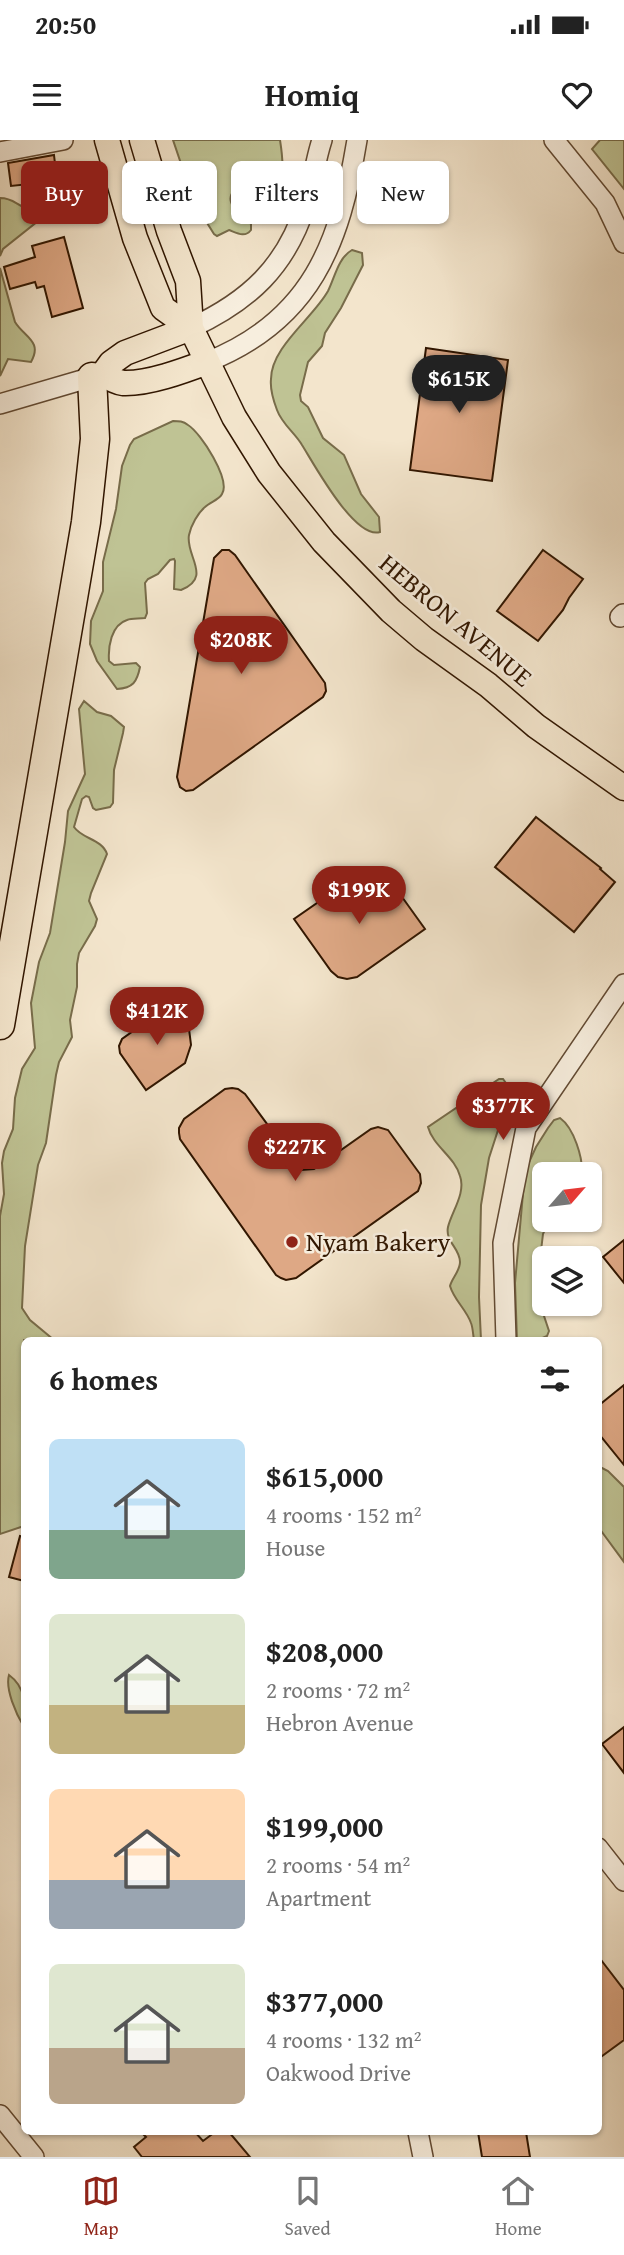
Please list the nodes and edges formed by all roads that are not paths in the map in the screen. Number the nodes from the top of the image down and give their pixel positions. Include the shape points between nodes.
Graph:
1 (107, 140) edge
2 (142, 140) edge
3 (321, 140) edge
4 (357, 140) edge
5 (554, 140) edge
6 (43, 142) edge
7 (0, 152) edge
8 (624, 243) edge
9 (191, 328) junction
10 (206, 362) junction
11 (97, 375) junction
12 (1, 404) edge
13 (624, 788) edge
14 (624, 984) edge
15 (0, 1025) edge
16 (506, 1337) edge
17 (602, 1853) edge
18 (624, 1881) edge
19 (0, 2115) edge
20 (419, 2135) edge
21 (34, 2157) edge
22 (423, 2157) edge

1 - 9 main road via 135,238 163,308
2 - 9 main road, HEBRON AVENUE via 188,281
3 - 9 street via 304,210 274,268 231,307
4 - 10 street via 343,211 307,285 267,330
5 - 8 street via 606,203
6 - 7 street
9 - 10 main road, HEBRON AVENUE
9 - 11 main road via 125,353
10 - 11 main road via 131,382
10 - 13 main road, HEBRON AVENUE via 269,473 360,581 417,633
11 - 12 street
11 - 15 highway via 86,522
14 - 16 street via 526,1128 503,1243
17 - 18 street
19 - 21 street
20 - 22 street

